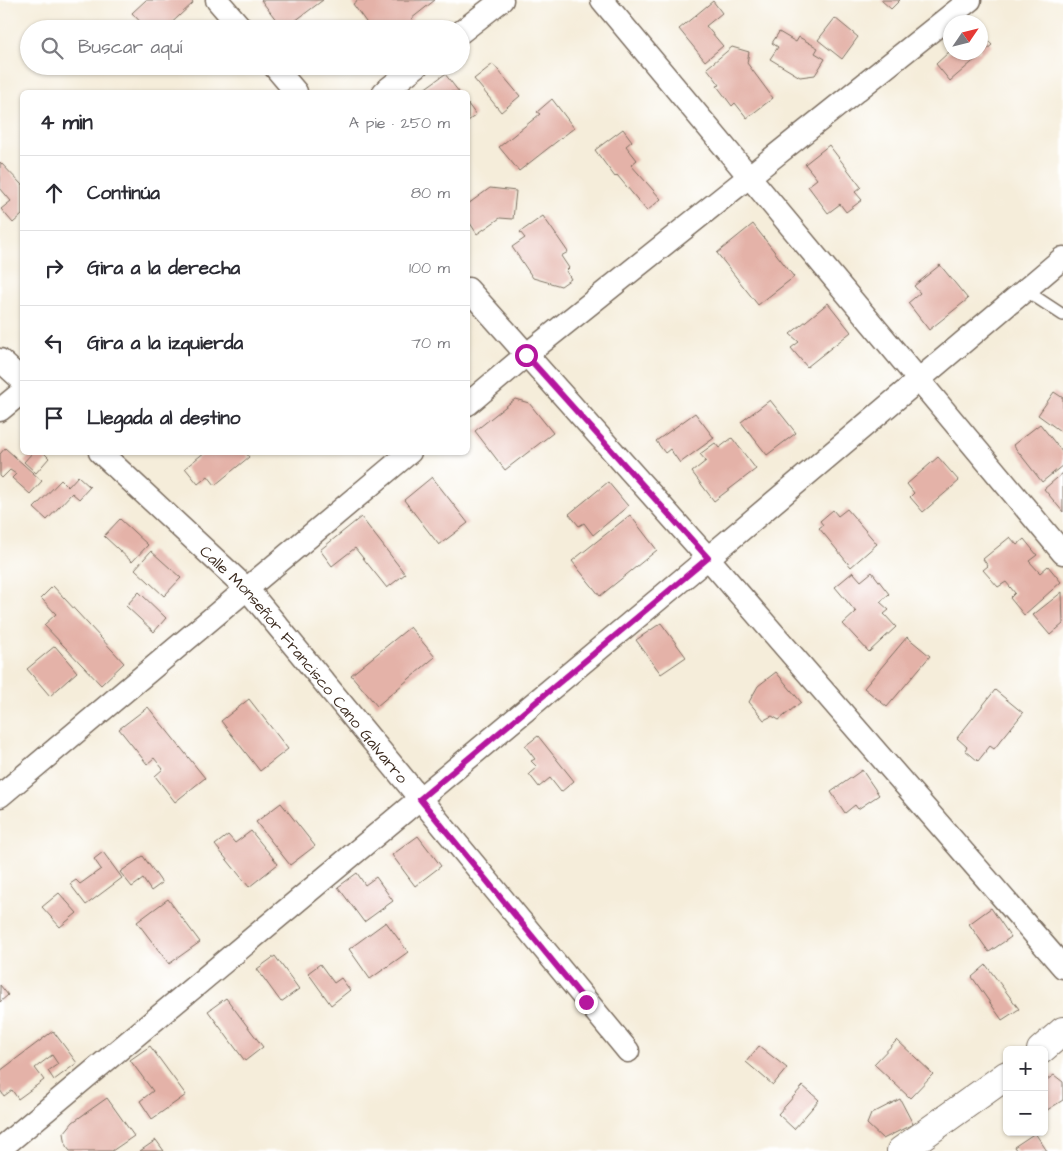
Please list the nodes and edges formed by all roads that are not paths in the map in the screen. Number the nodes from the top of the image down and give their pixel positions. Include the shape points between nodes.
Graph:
1 (217, 0) edge
2 (502, 0) edge
3 (602, 0) edge
4 (970, 0) edge
5 (234, 20) edge
6 (470, 25) edge
7 (282, 75) edge
8 (406, 75) edge
9 (294, 90) edge
10 (387, 90) edge
11 (749, 178) junction
12 (1063, 258) edge
13 (1025, 290) junction
14 (470, 291) edge
15 (1063, 315) edge
16 (526, 355) junction
17 (0, 360) edge
18 (20, 378) edge
19 (920, 379) junction
20 (20, 394) edge
21 (470, 402) edge
22 (0, 410) edge
23 (103, 455) edge
24 (406, 455) edge
25 (1063, 553) edge
26 (708, 558) junction
27 (248, 590) junction
28 (0, 796) edge
29 (420, 799) junction
30 (1063, 966) edge
31 (628, 1051) dead end
32 (1003, 1078) edge
33 (6, 1144) edge
34 (900, 1151) edge

1 - 5 street
2 - 6 street
3 - 11 street
4 - 11 street
7 - 9 street
8 - 10 street
11 - 16 street
11 - 19 street
12 - 13 street
13 - 15 lane
13 - 19 street
14 - 16 street
16 - 21 street
16 - 26 street
17 - 18 street
19 - 25 street
19 - 26 street
20 - 22 street
23 - 27 street, Calle Monseñor Francisco Cano Galvarro
24 - 27 street
26 - 29 street
26 - 30 street
27 - 28 street
27 - 29 street, Calle Monseñor Francisco Cano Galvarro
29 - 31 street, Calle Monseñor Francisco Cano Galvarro
29 - 33 street
32 - 34 main road

